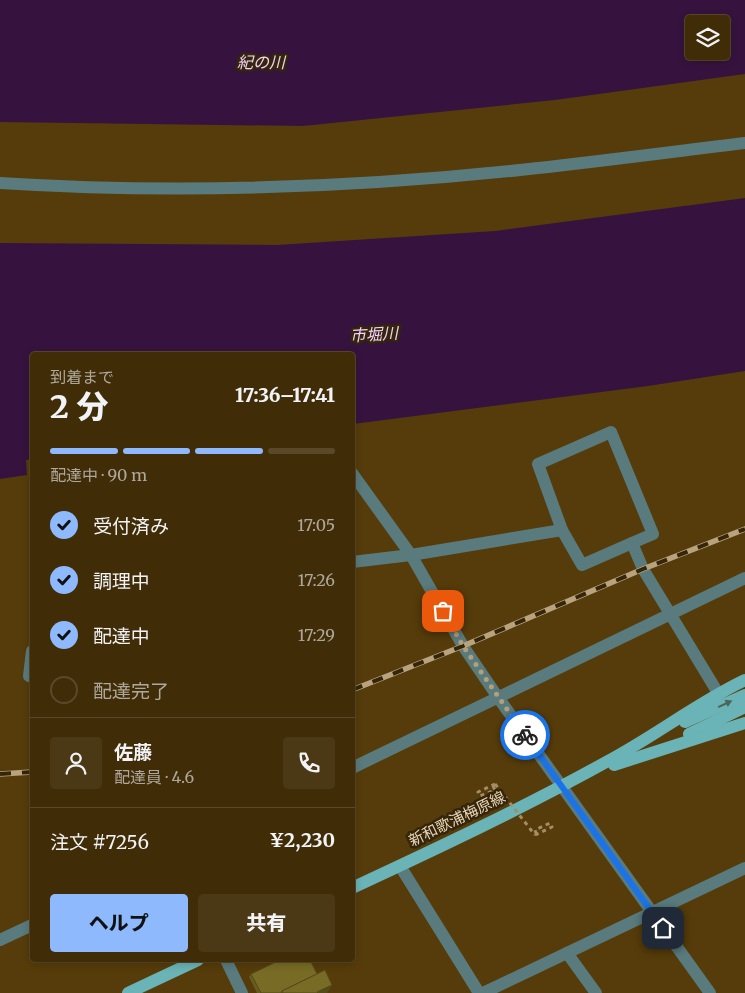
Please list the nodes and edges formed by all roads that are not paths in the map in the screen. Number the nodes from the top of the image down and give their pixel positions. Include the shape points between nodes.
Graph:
1 (745, 143) edge
2 (0, 183) edge
3 (355, 477) edge
4 (562, 530) junction
5 (632, 543) junction
6 (410, 555) junction
7 (355, 562) edge
8 (745, 578) edge
9 (670, 615) junction
10 (30, 668) edge
11 (29, 676) dead end
12 (745, 680) edge
13 (718, 693) junction
14 (745, 695) edge
15 (497, 696) junction
16 (745, 707) edge
17 (744, 725) edge
18 (649, 739) junction
19 (653, 751) junction
20 (355, 767) edge
21 (577, 779) junction
22 (562, 786) junction
23 (400, 866) junction
24 (744, 871) edge
25 (355, 887) edge
26 (651, 912) junction
27 (30, 926) edge
28 (0, 940) edge
29 (567, 953) junction
30 (194, 962) edge
31 (227, 962) edge
32 (128, 993) edge
33 (242, 993) edge
34 (481, 993) edge
35 (596, 993) edge
36 (710, 993) edge

1 - 2 street via 519,170 308,186 74,188
3 - 6 street
4 - 5 street via 582,565
4 - 5 street via 538,464 611,432 653,534
4 - 6 street
5 - 9 street
6 - 7 street
6 - 15 street via 463,646
8 - 9 street
9 - 13 street
9 - 15 street
10 - 11 street
12 - 13 main road, 新和歌浦梅原線
13 - 18 main road, 新和歌浦梅原線
18 -> 14 main road
15 - 20 street
15 - 22 street
16 - 19 main road
17 - 19 main road, 新和歌浦梅原線
18 - 21 main road, 新和歌浦梅原線
19 - 21 main road, 新和歌浦梅原線
21 - 22 main road, 新和歌浦梅原線
22 - 23 main road, 新和歌浦梅原線
22 - 26 street
23 - 25 main road, 新和歌浦梅原線
23 - 34 street
24 - 26 street
26 - 29 street
26 - 36 street
27 - 28 street
29 - 34 street
29 - 35 street
30 - 32 main road
31 - 33 street

